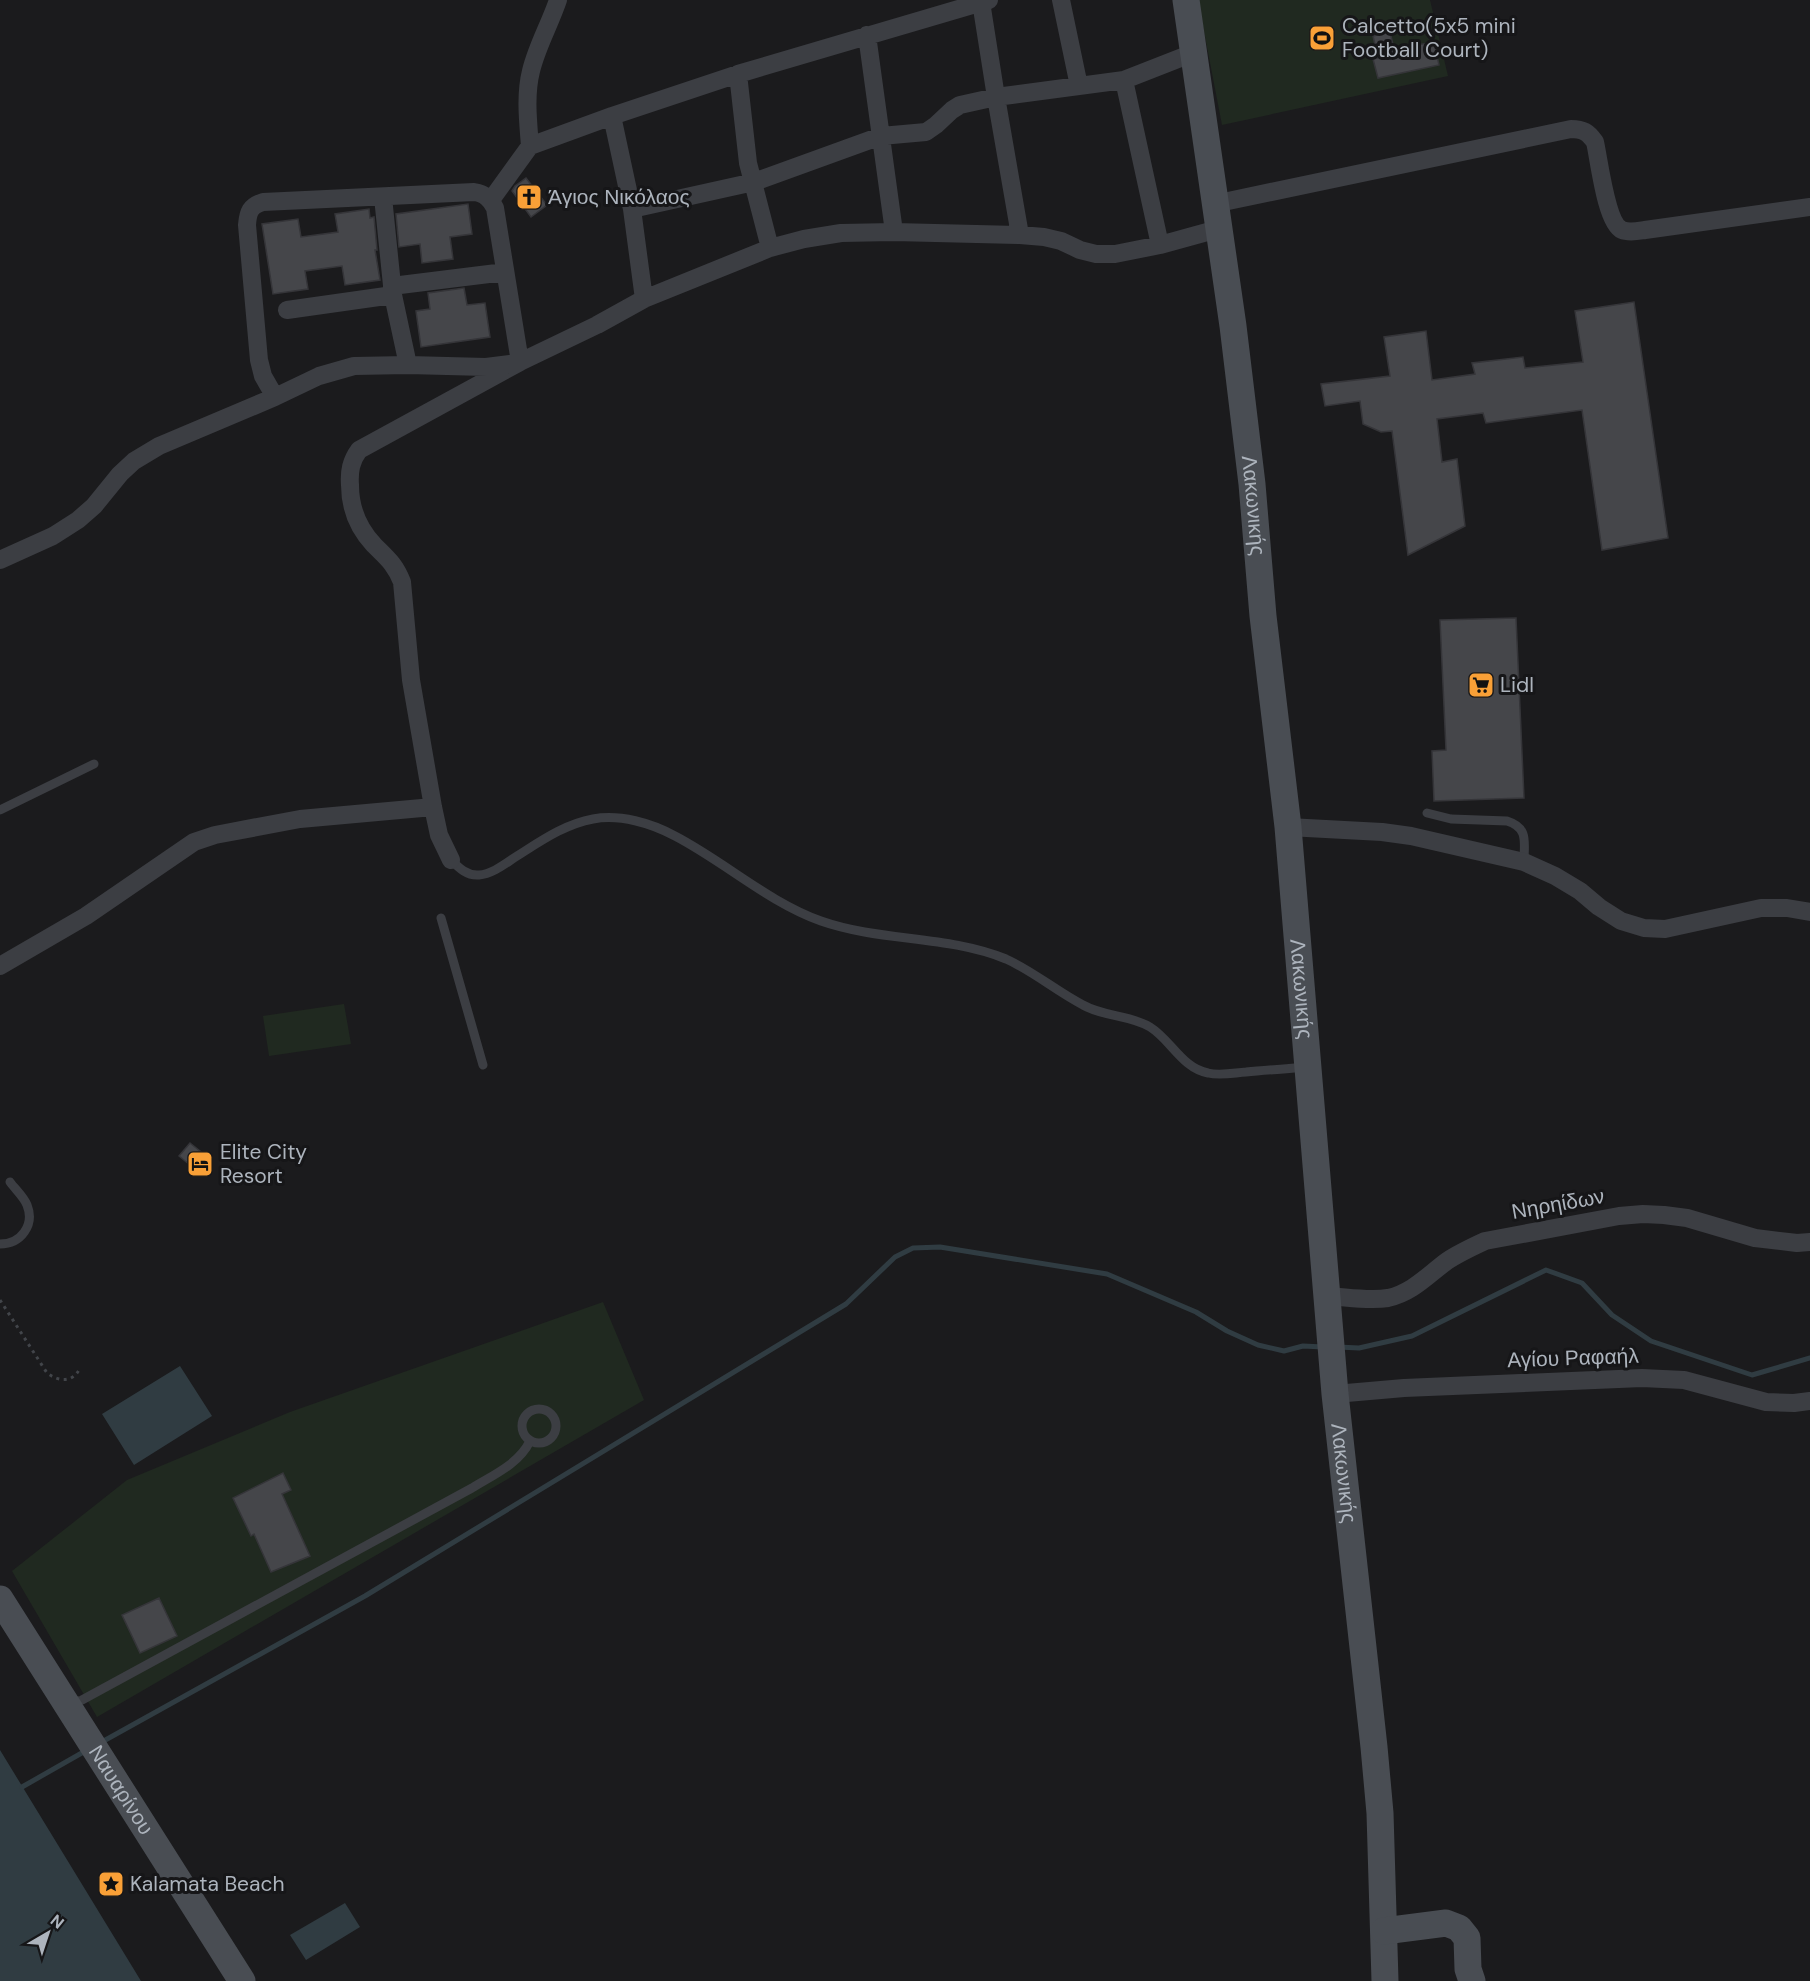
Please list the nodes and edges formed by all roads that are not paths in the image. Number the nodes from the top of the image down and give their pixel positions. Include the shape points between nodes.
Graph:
1 (558, 0) edge
2 (1061, 0) edge
3 (1186, 0) edge
4 (985, 1) edge
5 (867, 35) junction
6 (1193, 53) junction
7 (738, 74) junction
8 (1124, 80) junction
9 (1079, 86) junction
10 (996, 97) junction
11 (612, 116) junction
12 (881, 136) junction
13 (530, 146) junction
14 (754, 182) junction
15 (382, 197) junction
16 (491, 200) junction
17 (1810, 207) edge
18 (632, 209) junction
19 (1216, 216) junction
20 (894, 232) junction
21 (1020, 235) junction
22 (1160, 245) junction
23 (770, 248) junction
24 (505, 272) junction
25 (393, 291) junction
26 (644, 299) junction
27 (286, 310) dead end
28 (520, 362) junction
29 (408, 365) junction
30 (276, 397) junction
31 (0, 560) edge
32 (94, 764) dead end
33 (433, 807) junction
34 (0, 810) edge
35 (1427, 813) dead end
36 (1288, 827) junction
37 (451, 860) joint
38 (1524, 862) junction
39 (1810, 912) edge
40 (441, 918) dead end
41 (0, 966) edge
42 (483, 1065) dead end
43 (1307, 1067) junction
44 (10, 1182) dead end
45 (1810, 1242) edge
46 (0, 1244) edge
47 (1327, 1299) junction
48 (1335, 1394) junction
49 (1810, 1401) edge
50 (530, 1441) dead end
51 (0, 1599) edge
52 (72, 1712) junction
53 (1384, 1931) junction
54 (242, 1981) edge
55 (1385, 1981) edge
56 (1472, 1981) edge

1 - 13 street via 531,71 527,97
2 - 9 street
3 - 6 main road, Λακωνικής
4 - 5 street
4 - 10 street
5 - 7 street
5 - 12 street
6 - 8 street
6 - 19 main road, Λακωνικής
7 - 11 street
7 - 14 street via 748,163
8 - 9 street
8 - 22 street
9 - 10 street
10 - 12 street via 960,105 926,132
10 - 21 street
11 - 13 street
11 - 18 street
12 - 14 street
12 - 20 street
13 - 16 street
14 - 18 street
14 - 23 street
15 - 16 street via 474,192
15 - 25 street
15 - 30 street via 262,202 253,205 248,213 259,360 263,376
16 - 24 street
17 - 19 street via 1629,232 1620,230 1609,211 1595,142 1581,129 1570,129
18 - 26 street
19 - 22 street
19 - 36 main road, Λακωνικής via 1252,484
20 - 21 street
20 - 23 street via 841,233
21 - 22 street via 1061,241 1096,254
23 - 26 street
24 - 25 street
24 - 28 street
25 - 27 street
25 - 29 street
26 - 28 street
28 - 29 street via 486,367
28 - 33 street via 371,441 353,458 350,471 352,509 360,528 397,568 402,582 411,680
29 - 30 street via 336,370
30 - 31 street via 134,461 78,520
32 - 34 lane
33 - 37 street via 439,835
33 - 41 street via 300,819 194,842 86,916
35 - 38 lane via 1515,824 1525,838
36 - 38 street via 1411,836
36 - 43 main road, Λακωνικής
37 - 43 lane via 462,871 478,875 492,871 572,825 620,818 646,823 698,848 794,910 823,921 928,939 1008,960 1082,1005 1151,1028 1195,1069 1223,1074
38 - 39 street via 1580,891 1621,921 1644,928 1665,929 1761,908
40 - 42 lane
43 - 47 main road, Λακωνικής
44 - 46 lane via 27,1203 30,1217 26,1231 16,1241
45 - 47 street, Νηρηίδων via 1755,1238 1687,1218 1619,1216 1485,1241 1447,1262 1407,1292 1387,1298
47 - 48 main road, Λακωνικής
48 - 49 street, Αγίου Ραφαήλ via 1642,1378 1684,1380 1766,1402
48 - 53 main road, Λακωνικής via 1374,1747
50 - 52 lane via 514,1462 472,1488 82,1700
51 - 52 main road, Ναυαρίνου
52 - 54 main road, Ναυαρίνου
53 - 55 main road, Λακωνικής
53 - 56 main road via 1446,1923 1459,1928 1467,1938

